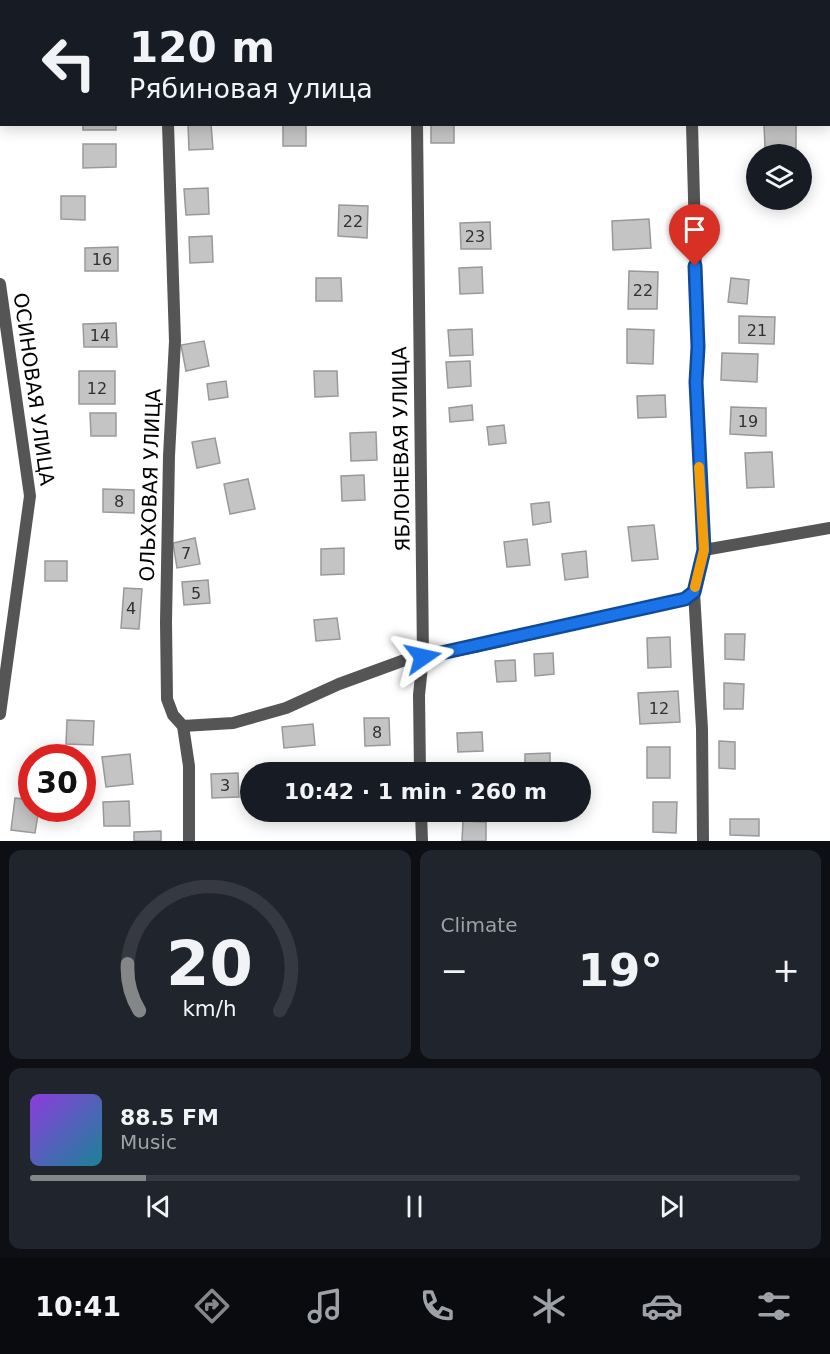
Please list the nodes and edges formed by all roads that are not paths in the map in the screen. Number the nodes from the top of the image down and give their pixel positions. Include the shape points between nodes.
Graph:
1 (168, 126) edge
2 (417, 126) edge
3 (693, 126) edge
4 (0, 284) edge
5 (830, 528) edge
6 (704, 550) junction
7 (694, 592) junction
8 (423, 657) junction
9 (0, 714) edge
10 (183, 726) junction
11 (420, 762) edge
12 (421, 822) edge
13 (189, 841) edge
14 (422, 841) edge
15 (703, 841) edge

1 - 10 street, ОЛЬХОВАЯ УЛИЦА via 175,341 169,466 167,688 173,716
2 - 8 street, ЯБЛОНЕВАЯ УЛИЦА
3 - 6 street via 696,382
4 - 9 street, ОСИНОВАЯ УЛИЦА via 30,496
5 - 6 street
6 - 7 street
7 - 8 street via 685,599
7 - 15 street via 702,729
8 - 10 street via 339,684 286,708 233,723
8 - 11 street, ЯБЛОНЕВАЯ УЛИЦА
10 - 13 street, ОЛЬХОВАЯ УЛИЦА via 189,766
12 - 14 street

